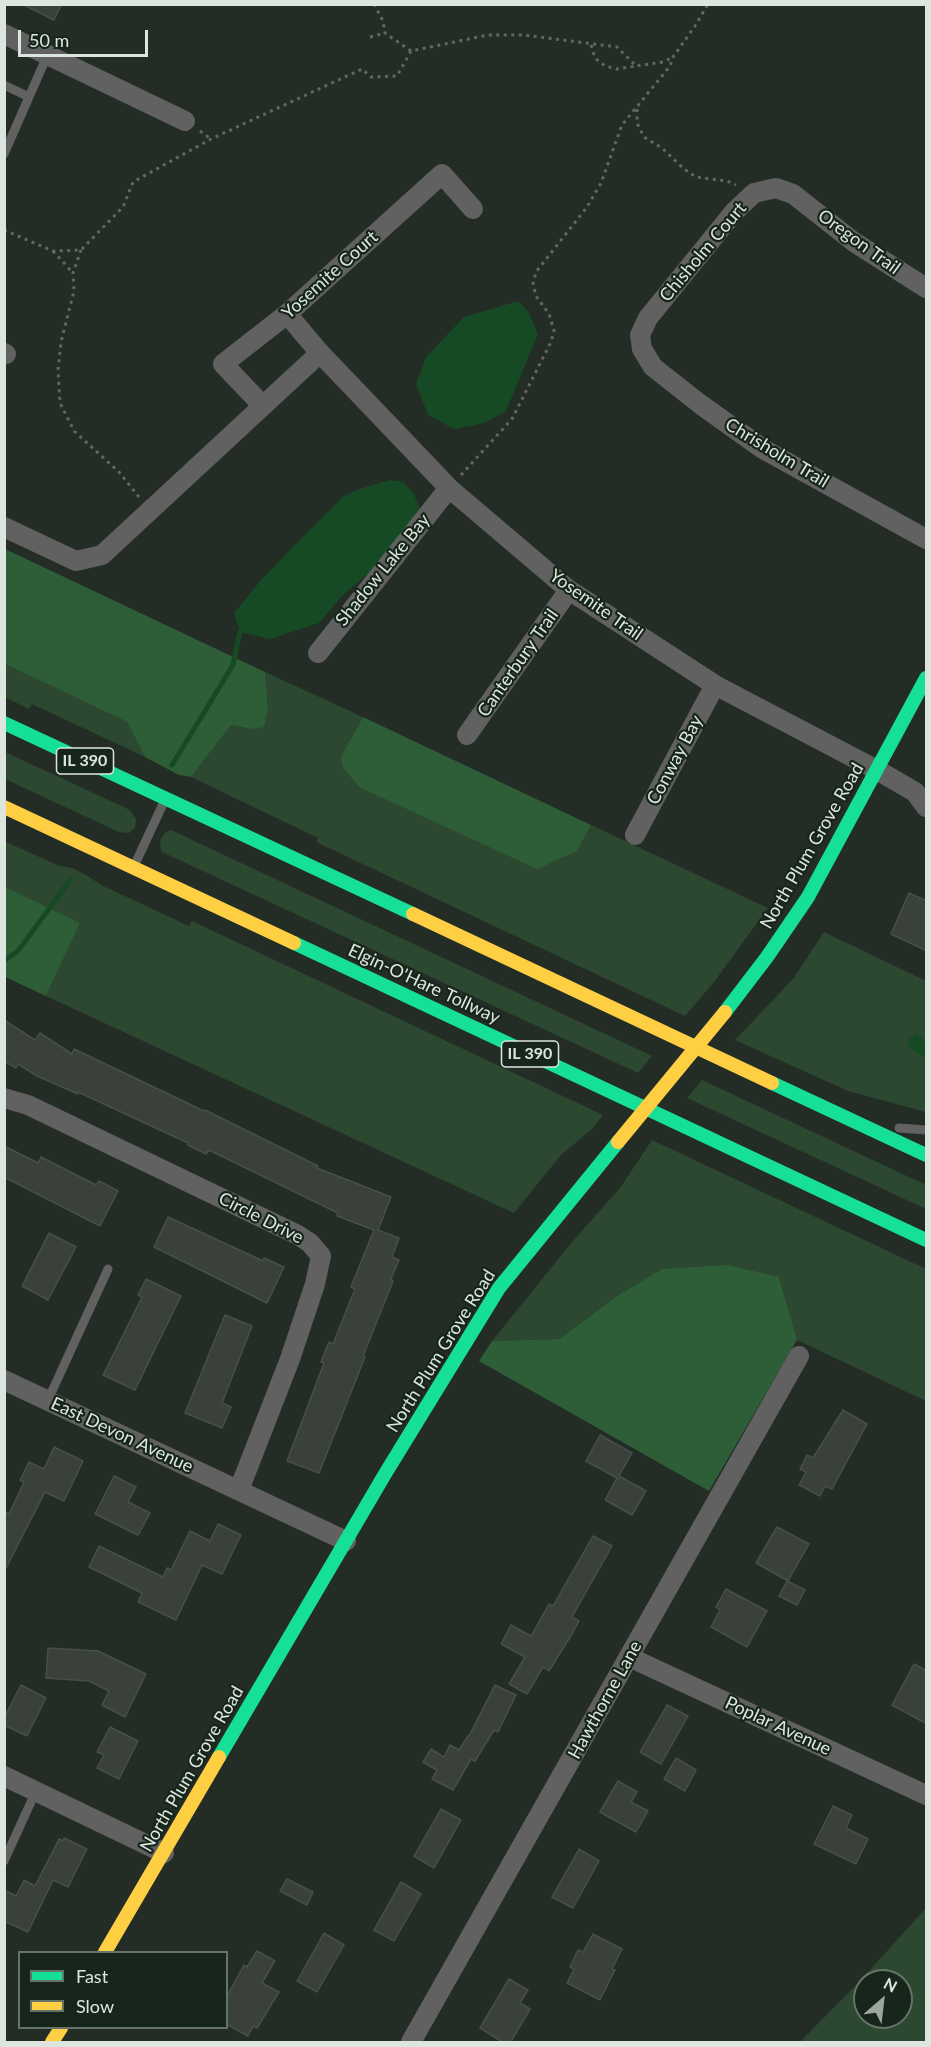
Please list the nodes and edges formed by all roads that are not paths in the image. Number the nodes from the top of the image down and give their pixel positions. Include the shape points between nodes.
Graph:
1 (4, 34) edge
2 (47, 56) junction
3 (4, 85) edge
4 (29, 97) junction
5 (185, 121) dead end
6 (4, 154) edge
7 (794, 194) joint
8 (473, 209) dead end
9 (927, 288) edge
10 (287, 314) junction
11 (642, 349) joint
12 (320, 353) junction
13 (263, 406) junction
14 (449, 488) junction
15 (4, 527) edge
16 (927, 539) edge
17 (569, 590) junction
18 (318, 652) dead end
19 (927, 678) edge
20 (715, 686) junction
21 (4, 723) edge
22 (467, 735) dead end
23 (877, 770) junction
24 (165, 799) junction
25 (4, 807) edge
26 (927, 807) edge
27 (635, 835) dead end
28 (134, 867) junction
29 (4, 1098) edge
30 (865, 1126) junction
31 (927, 1130) edge
32 (927, 1155) edge
33 (927, 1240) edge
34 (108, 1269) dead end
35 (799, 1356) dead end
36 (4, 1380) edge
37 (48, 1400) junction
38 (239, 1490) junction
39 (346, 1541) junction
40 (629, 1657) junction
41 (4, 1776) edge
42 (36, 1791) junction
43 (927, 1795) edge
44 (164, 1852) junction
45 (4, 1860) edge
46 (106, 1951) edge
47 (60, 2029) edge
48 (52, 2043) edge
49 (411, 2043) edge

1 - 2 street
2 - 4 lane
2 - 5 street
3 - 4 lane
4 - 6 lane
7 - 9 street, Oregon Trail via 854,242
7 - 11 street, Chisholm Court via 776,188 754,194 734,212 648,318 640,335
8 - 10 street, Yosemite Court via 442,174
10 - 12 street, Yosemite Trail
10 - 13 street, Yosemite Court via 223,364
11 - 16 street, Chrisholm Trail via 653,367 763,449
12 - 13 street
12 - 14 street, Yosemite Trail
13 - 15 street via 102,555 76,561
14 - 17 street, Yosemite Trail
14 - 18 street, Shadow Lake Bay
17 - 20 street, Yosemite Trail
17 - 22 street, Canterbury Trail
19 - 23 main road, North Plum Grove Road
20 - 23 street, Yosemite Trail
20 - 27 street, Conway Bay
21 - 24 main road, IL 390
23 - 26 street, Yosemite Trail via 915,792
23 - 39 main road, North Plum Grove Road, bridge via 808,897 767,957 499,1288
24 - 28 lane
24 - 30 main road, IL 390
25 - 28 main road, Elgin-O'Hare Tollway / IL 390
28 - 33 main road, Elgin-O'Hare Tollway / IL 390
29 - 38 street, Circle Drive via 28,1105 298,1235 321,1256 290,1359
30 - 31 lane
30 - 32 main road, IL 390
34 - 37 lane
35 - 40 street, Hawthorne Lane
36 - 37 street, East Devon Avenue
37 - 38 street, East Devon Avenue
38 - 39 street, East Devon Avenue
39 - 44 main road, North Plum Grove Road
40 - 43 street, Poplar Avenue
40 - 49 street, Hawthorne Lane
41 - 42 street
42 - 44 street
42 - 45 lane
44 - 46 main road, North Plum Grove Road
47 - 48 main road

